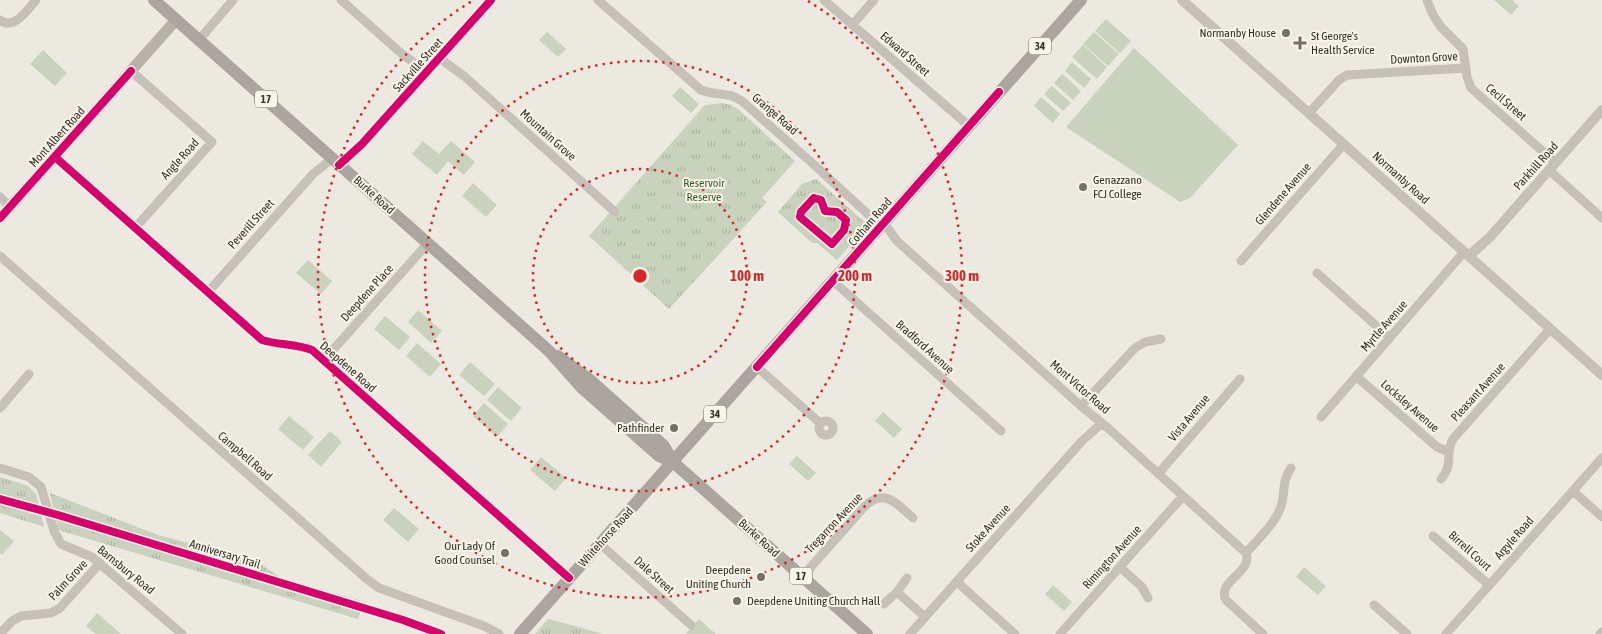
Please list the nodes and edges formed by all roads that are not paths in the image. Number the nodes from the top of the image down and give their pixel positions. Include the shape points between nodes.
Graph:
1 (36, 0) edge
2 (154, 0) edge
3 (234, 0) edge
4 (341, 0) edge
5 (491, 0) edge
6 (598, 0) edge
7 (824, 0) edge
8 (874, 0) edge
9 (1081, 0) edge
10 (1182, 0) edge
11 (1427, 0) edge
12 (0, 20) edge
13 (176, 20) junction
14 (852, 25) junction
15 (199, 40) junction
16 (441, 56) junction
17 (1466, 68) junction
18 (131, 71) junction
19 (425, 74) junction
20 (1602, 110) edge
21 (1310, 113) junction
22 (969, 126) junction
23 (1344, 144) junction
24 (55, 157) junction
25 (335, 161) junction
26 (1552, 166) junction
27 (0, 197) edge
28 (10, 207) junction
29 (616, 212) dead end
30 (0, 218) edge
31 (1602, 218) edge
32 (881, 226) junction
33 (135, 228) junction
34 (428, 243) junction
35 (0, 256) edge
36 (1469, 256) junction
37 (1241, 260) dead end
38 (1317, 273) dead end
39 (833, 281) junction
40 (208, 292) junction
41 (1550, 329) junction
42 (1390, 338) junction
43 (1161, 339) dead end
44 (324, 360) junction
45 (757, 367) junction
46 (29, 374) dead end
47 (1602, 375) edge
48 (1356, 376) junction
49 (1240, 378) dead end
50 (1081, 406) junction
51 (0, 408) edge
52 (1321, 417) dead end
53 (1099, 421) junction
54 (820, 423) dead end
55 (1001, 431) dead end
56 (1449, 452) junction
57 (1602, 458) edge
58 (673, 462) junction
59 (0, 468) edge
60 (1291, 468) dead end
61 (1158, 474) junction
62 (1441, 479) dead end
63 (1572, 491) junction
64 (1182, 496) junction
65 (1602, 517) edge
66 (912, 518) dead end
67 (1434, 536) dead end
68 (600, 544) junction
69 (1246, 553) junction
70 (100, 563) junction
71 (1120, 567) junction
72 (802, 577) junction
73 (569, 578) junction
74 (907, 578) dead end
75 (957, 582) junction
76 (1489, 585) junction
77 (897, 592) junction
78 (1148, 598) dead end
79 (884, 604) dead end
80 (1374, 605) dead end
81 (925, 617) junction
82 (691, 625) dead end
83 (911, 633) edge
84 (0, 634) edge
85 (182, 634) edge
86 (499, 634) edge
87 (520, 634) edge
88 (867, 634) edge
89 (1015, 634) edge
90 (1060, 634) edge
91 (1263, 634) edge
92 (1407, 634) edge
93 (1446, 634) edge

1 - 12 street via 17,21 3,23
2 - 13 main road, Burke Road / 17
3 - 15 street
4 - 19 street
5 - 16 street, Sackville Street
6 - 32 street, Grange Road via 695,86 705,92 730,94 742,101
7 - 14 street, Edward Street
8 - 14 street
9 - 22 main road, Cotham Road / 34
10 - 21 street, Normanby Road
11 - 17 street, Cecil Street via 1441,27 1463,49
13 - 15 main road, Burke Road / 17
13 - 18 main road, Mont Albert Road
14 - 22 street, Edward Street
15 - 25 main road, Burke Road / 17
16 - 19 street, Sackville Street
16 - 29 street, Mountain Grove
17 - 21 street, Downton Grove via 1347,75
17 - 26 street, Cecil Street via 1474,91
18 - 24 main road, Mont Albert Road
18 - 33 street, Angle Road via 212,142
19 - 25 street, Sackville Street via 362,144
20 - 26 street, Parkhill Road
21 - 23 street, Normanby Road
22 - 32 main road, Cotham Road / 34
23 - 36 street, Normanby Road
23 - 37 street, Glendene Avenue
24 - 28 main road, Mont Albert Road
24 - 33 street, Deepdene Road
25 - 34 main road, Burke Road / 17
25 - 40 street, Peverill Street via 314,174
26 - 31 street, Cecil Street
26 - 36 street, Parkhill Road via 1490,237
27 - 28 street
28 - 30 main road, Mont Albert Road
32 - 39 main road, Cotham Road / 34
32 - 50 street, Mont Victor Road
33 - 40 street, Deepdene Road
34 - 44 street, Deepdene Place
34 - 58 main road, Burke Road / 17 via 549,351 582,388 659,456
35 - 86 street, Campbell Road via 368,580 379,588
36 - 41 street, Normanby Road
36 - 42 street, Myrtle Avenue
38 - 42 street
39 - 45 main road, Cotham Road / 34
39 - 55 street, Bradford Avenue
40 - 44 street, Deepdene Road via 262,340 301,346
41 - 47 street, Normanby Road
41 - 56 street, Pleasant Avenue via 1453,438
42 - 48 street, Myrtle Avenue
43 - 50 street via 1135,348
44 - 73 street, Deepdene Road
45 - 54 street
45 - 58 main road, Cotham Road / 34
46 - 51 street
48 - 52 street, Myrtle Avenue
48 - 56 street, Locksley Avenue via 1437,447
49 - 61 street, Vista Avenue
50 - 53 street, Mont Victor Road
53 - 61 street, Mont Victor Road
53 - 75 street, Stoke Avenue
56 - 62 street, Pleasant Avenue via 1449,466
57 - 63 street, Argyle Road
58 - 68 main road, Whitehorse Road / 34
58 - 72 main road, Burke Road / 17
59 - 70 street, Barnsbury Road via 36,482 43,491 58,540
60 - 69 street via 1284,480 1277,515
61 - 64 street, Mont Victor Road
63 - 65 street
63 - 76 street, Argyle Road
64 - 69 street, Mont Victor Road
64 - 71 street, Rimington Avenue
66 - 72 street, Tregarron Avenue via 890,500 873,500
67 - 76 street, Birrell Court
68 - 73 main road, Whitehorse Road / 34
68 - 82 street, Dale Street
69 - 91 street via 1247,561 1224,589 1223,595
70 - 84 street, Palm Grove via 60,608 51,614 21,616
70 - 85 street, Barnsbury Road
71 - 78 street via 1142,587
71 - 90 street, Rimington Avenue
72 - 88 main road, Burke Road / 17
73 - 87 main road, Whitehorse Road / 34
74 - 77 street
75 - 81 street, Stoke Avenue
75 - 89 street
76 - 93 street, Argyle Road
77 - 79 street
77 - 81 street
80 - 92 street
81 - 83 street, Stoke Avenue

